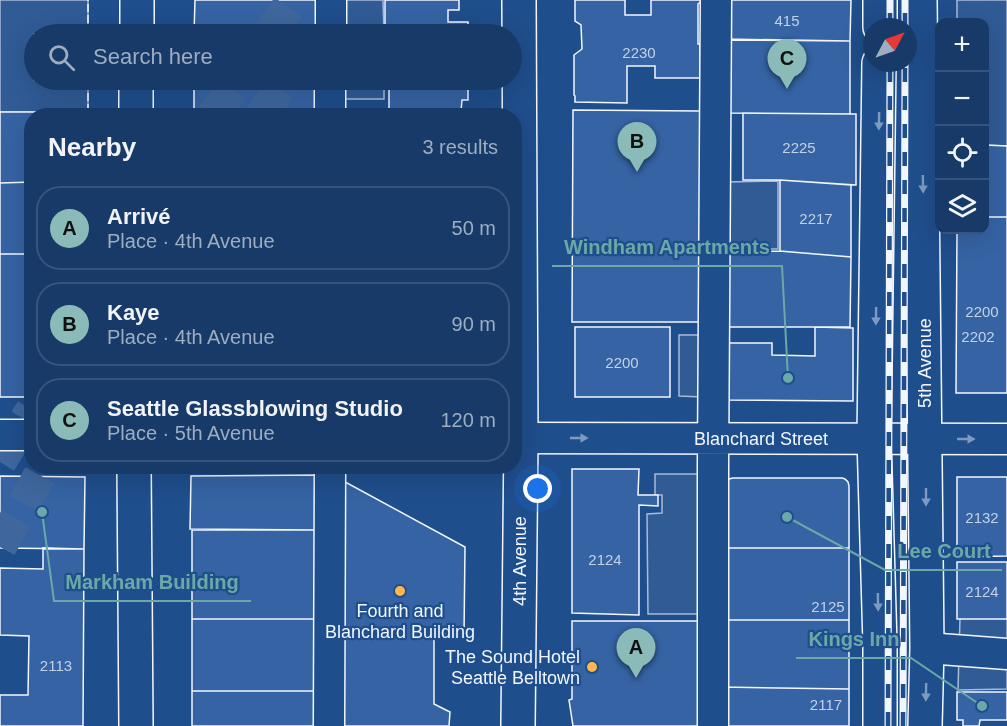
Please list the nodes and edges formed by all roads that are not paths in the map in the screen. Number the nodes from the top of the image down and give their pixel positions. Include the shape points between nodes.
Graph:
1 (137, 0) edge
2 (331, 0) edge
3 (519, 0) edge
4 (716, 0) edge
5 (880, 0) edge
6 (920, 0) edge
7 (880, 18) edge
8 (137, 24) edge
9 (330, 24) edge
10 (519, 24) edge
11 (879, 72) edge
12 (136, 90) edge
13 (330, 90) edge
14 (519, 90) edge
15 (136, 108) edge
16 (330, 108) edge
17 (519, 108) edge
18 (0, 435) edge
19 (24, 435) edge
20 (522, 438) edge
21 (874, 438) junction
22 (926, 438) junction
23 (713, 439) junction
24 (1007, 439) edge
25 (134, 474) edge
26 (330, 474) edge
27 (518, 474) edge
28 (927, 648) junction
29 (1007, 654) edge
30 (136, 726) edge
31 (329, 726) edge
32 (518, 726) edge
33 (713, 726) edge
34 (880, 726) edge
35 (925, 726) edge

1 - 8 main road
2 - 9 street
3 - 10 main road, 4th Avenue
4 - 23 street
5 - 7 main road
6 -> 22 main road, 5th Avenue
11 -> 21 main road
12 - 15 main road
13 - 16 street
14 - 17 main road, 4th Avenue
18 - 19 street
20 -> 23 street, Blanchard Street
21 - 22 street, Blanchard Street
21 - 23 street, Blanchard Street
21 -> 34 main road
22 -> 24 street, Blanchard Street
22 -> 28 main road, 5th Avenue
23 - 33 street
25 - 30 main road
26 - 31 street
27 - 32 main road, 4th Avenue
28 - 29 street
28 -> 35 main road, 5th Avenue

